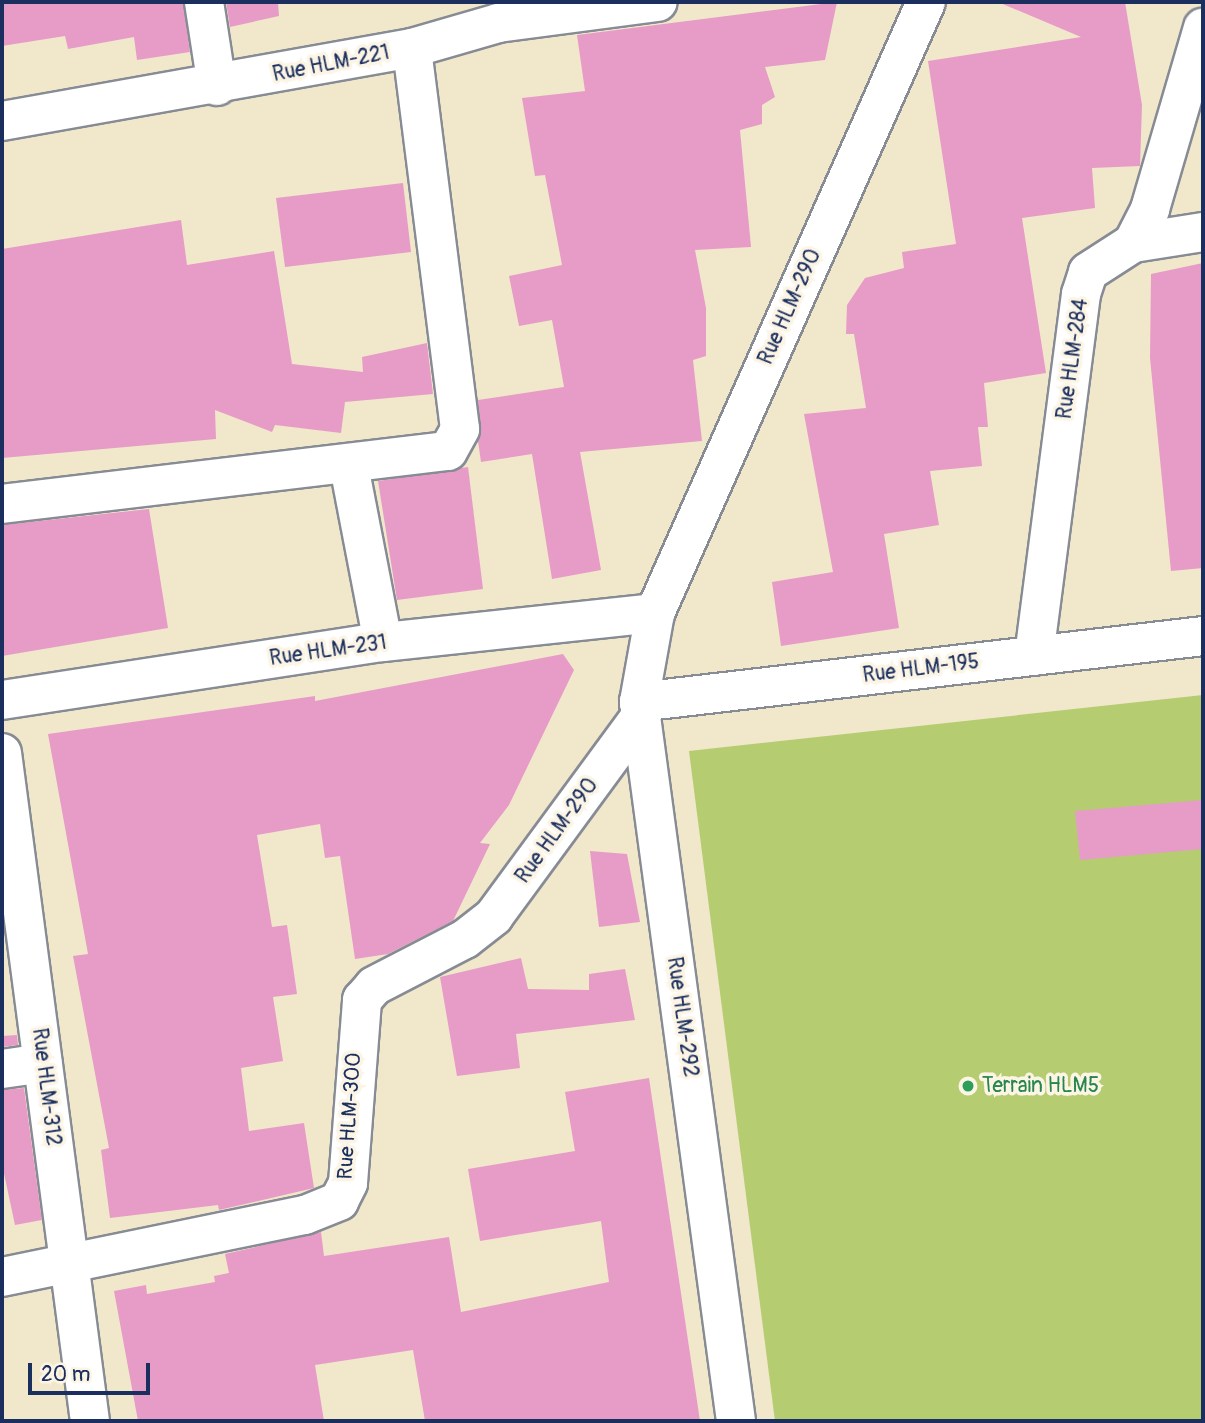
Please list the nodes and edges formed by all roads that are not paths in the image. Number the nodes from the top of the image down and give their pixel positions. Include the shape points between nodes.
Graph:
1 (204, 2) edge
2 (658, 2) edge
3 (926, 2) edge
4 (568, 7) edge
5 (1198, 41) edge
6 (412, 48) junction
7 (217, 86) junction
8 (2, 121) edge
9 (1203, 232) edge
10 (1133, 243) junction
11 (349, 466) junction
12 (2, 504) edge
13 (655, 613) junction
14 (1203, 636) edge
15 (383, 642) junction
16 (1034, 656) junction
17 (2, 700) edge
18 (640, 709) junction
19 (2, 753) edge
20 (465, 939) joint
21 (43, 1063) junction
22 (2, 1069) edge
23 (70, 1268) junction
24 (2, 1277) edge
25 (90, 1421) edge
26 (736, 1421) edge

1 - 7 street
2 - 4 street, Rue HLM-221
3 - 13 street, Rue HLM-290
4 - 6 street, Rue HLM-221
5 - 10 street via 1168,159
6 - 7 street, Rue HLM-221
6 - 11 street via 460,429 448,451 433,457
7 - 8 street, Rue HLM-221
9 - 10 street, Rue HLM-284
10 - 16 street, Rue HLM-284 via 1101,259 1081,294
11 - 12 street
11 - 15 street
13 - 15 street, Rue HLM-231
13 - 18 street, Rue HLM-292
14 - 16 street, Rue HLM-195
15 - 17 street, Rue HLM-231
16 - 18 street, Rue HLM-195
18 - 20 street, Rue HLM-290 via 494,916
18 - 26 street, Rue HLM-292
19 - 21 street, Rue HLM-312
20 - 23 street, Rue HLM-300 via 374,986 362,1000 348,1184 339,1201 305,1215
21 - 22 street
21 - 23 street, Rue HLM-312
23 - 24 street, Rue HLM-300
23 - 25 street, Rue HLM-312

